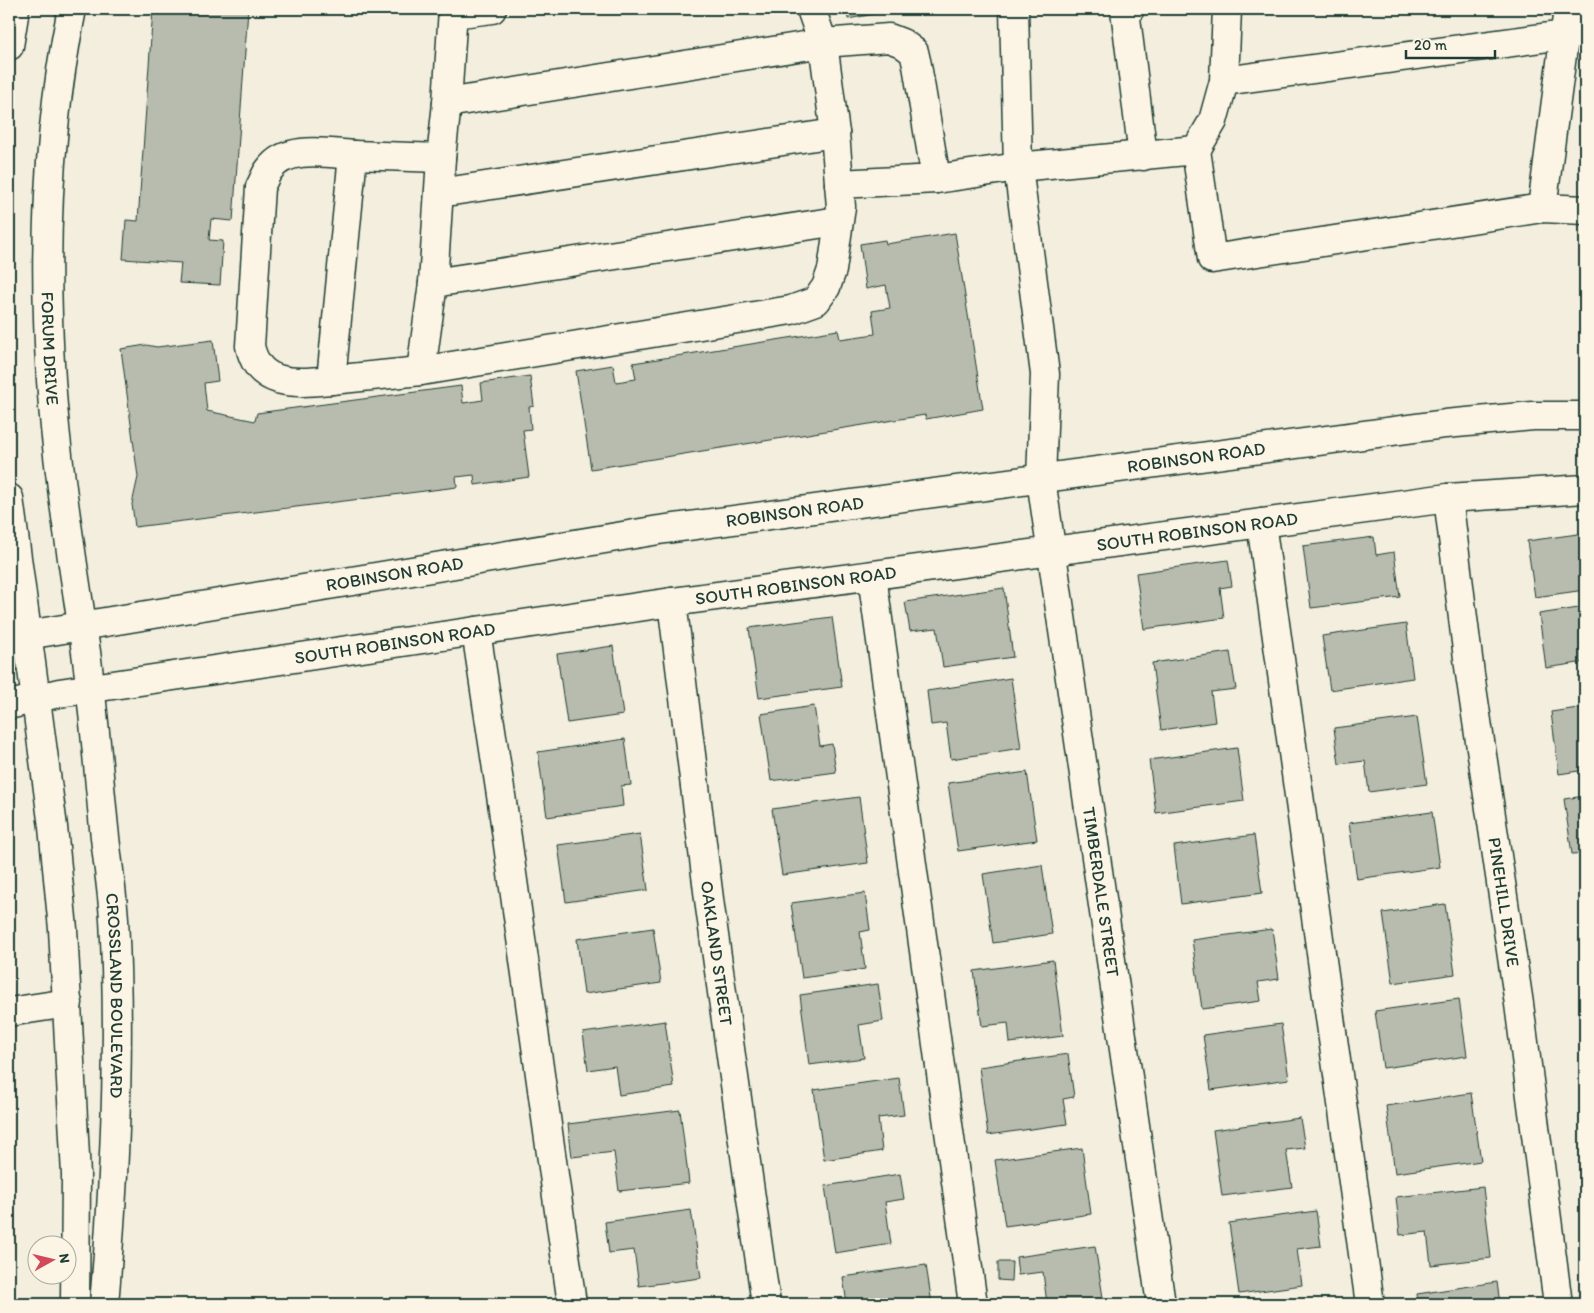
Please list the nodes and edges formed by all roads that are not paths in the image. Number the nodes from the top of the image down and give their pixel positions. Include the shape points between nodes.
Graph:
1 (15, 9) edge
2 (72, 9) edge
3 (492, 9) edge
4 (811, 9) edge
5 (1014, 9) edge
6 (1130, 9) edge
7 (1228, 9) edge
8 (453, 11) edge
9 (1566, 22) edge
10 (823, 43) junction
11 (9, 46) edge
12 (1224, 81) junction
13 (447, 103) junction
14 (835, 133) junction
15 (1196, 150) junction
16 (353, 155) junction
17 (1143, 156) junction
18 (441, 158) junction
19 (1018, 167) junction
20 (936, 179) junction
21 (839, 184) junction
22 (439, 193) junction
23 (1542, 208) junction
24 (1585, 210) edge
25 (838, 221) junction
26 (433, 283) junction
27 (421, 370) junction
28 (332, 380) junction
29 (1585, 416) edge
30 (1041, 479) junction
31 (1585, 489) edge
32 (9, 498) edge
33 (1448, 498) junction
34 (1261, 523) junction
35 (1052, 552) junction
36 (872, 576) junction
37 (672, 602) junction
38 (82, 625) junction
39 (476, 631) junction
40 (18, 636) edge
41 (90, 688) junction
42 (35, 699) junction
43 (9, 705) edge
44 (68, 1003) junction
45 (9, 1012) edge
46 (76, 1304) edge
47 (104, 1304) edge
48 (572, 1304) edge
49 (766, 1304) edge
50 (973, 1304) edge
51 (1161, 1304) edge
52 (1370, 1304) edge
53 (1558, 1304) edge

1 - 11 street
2 - 38 street, FORUM DRIVE via 62,65 52,163 48,294 56,437
3 - 8 street
4 - 10 street
5 - 19 street, TIMBERDALE STREET
6 - 17 street via 1125,10
7 - 12 street
8 - 13 street
9 - 12 street
9 - 23 street
10 - 13 street
10 - 14 street
10 - 20 street via 889,38 914,52
12 - 15 street via 1213,121
13 - 18 street
14 - 21 street
14 - 22 street
15 - 17 street
15 - 23 street via 1212,259
16 - 18 street
16 - 28 street
16 - 28 street via 302,152 285,157 269,169 260,187 250,346 253,360 278,380 295,383
17 - 19 street
18 - 22 street
19 - 20 street
19 - 30 street, TIMBERDALE STREET via 1045,374
20 - 21 street
21 - 25 street via 841,207
22 - 26 street
23 - 24 street
25 - 26 street
25 - 27 street via 832,270 826,287 816,301 808,304 791,310
26 - 27 street
27 - 28 street
29 - 30 street, ROBINSON ROAD via 1532,416 1445,424
30 - 35 street, TIMBERDALE STREET
30 - 38 street, ROBINSON ROAD via 659,530
31 - 33 street, SOUTH ROBINSON ROAD
32 - 40 street
33 - 34 street, SOUTH ROBINSON ROAD
33 - 53 street, PINEHILL DRIVE
34 - 35 street, SOUTH ROBINSON ROAD
34 - 52 street
35 - 36 street, SOUTH ROBINSON ROAD
35 - 51 street, TIMBERDALE STREET
36 - 37 street, SOUTH ROBINSON ROAD
36 - 50 street
37 - 39 street, SOUTH ROBINSON ROAD
37 - 49 street, OAKLAND STREET via 710,907
38 - 40 street, ROBINSON ROAD
38 - 41 street, FORUM DRIVE
39 - 41 street, SOUTH ROBINSON ROAD
39 - 48 street
40 - 42 street
41 - 42 street, SOUTH ROBINSON ROAD
41 - 47 street, CROSSLAND BOULEVARD via 114,917 116,1001 116,1135
42 - 43 street, SOUTH ROBINSON ROAD
42 - 44 street via 57,861
44 - 45 street
44 - 46 street via 76,1175

